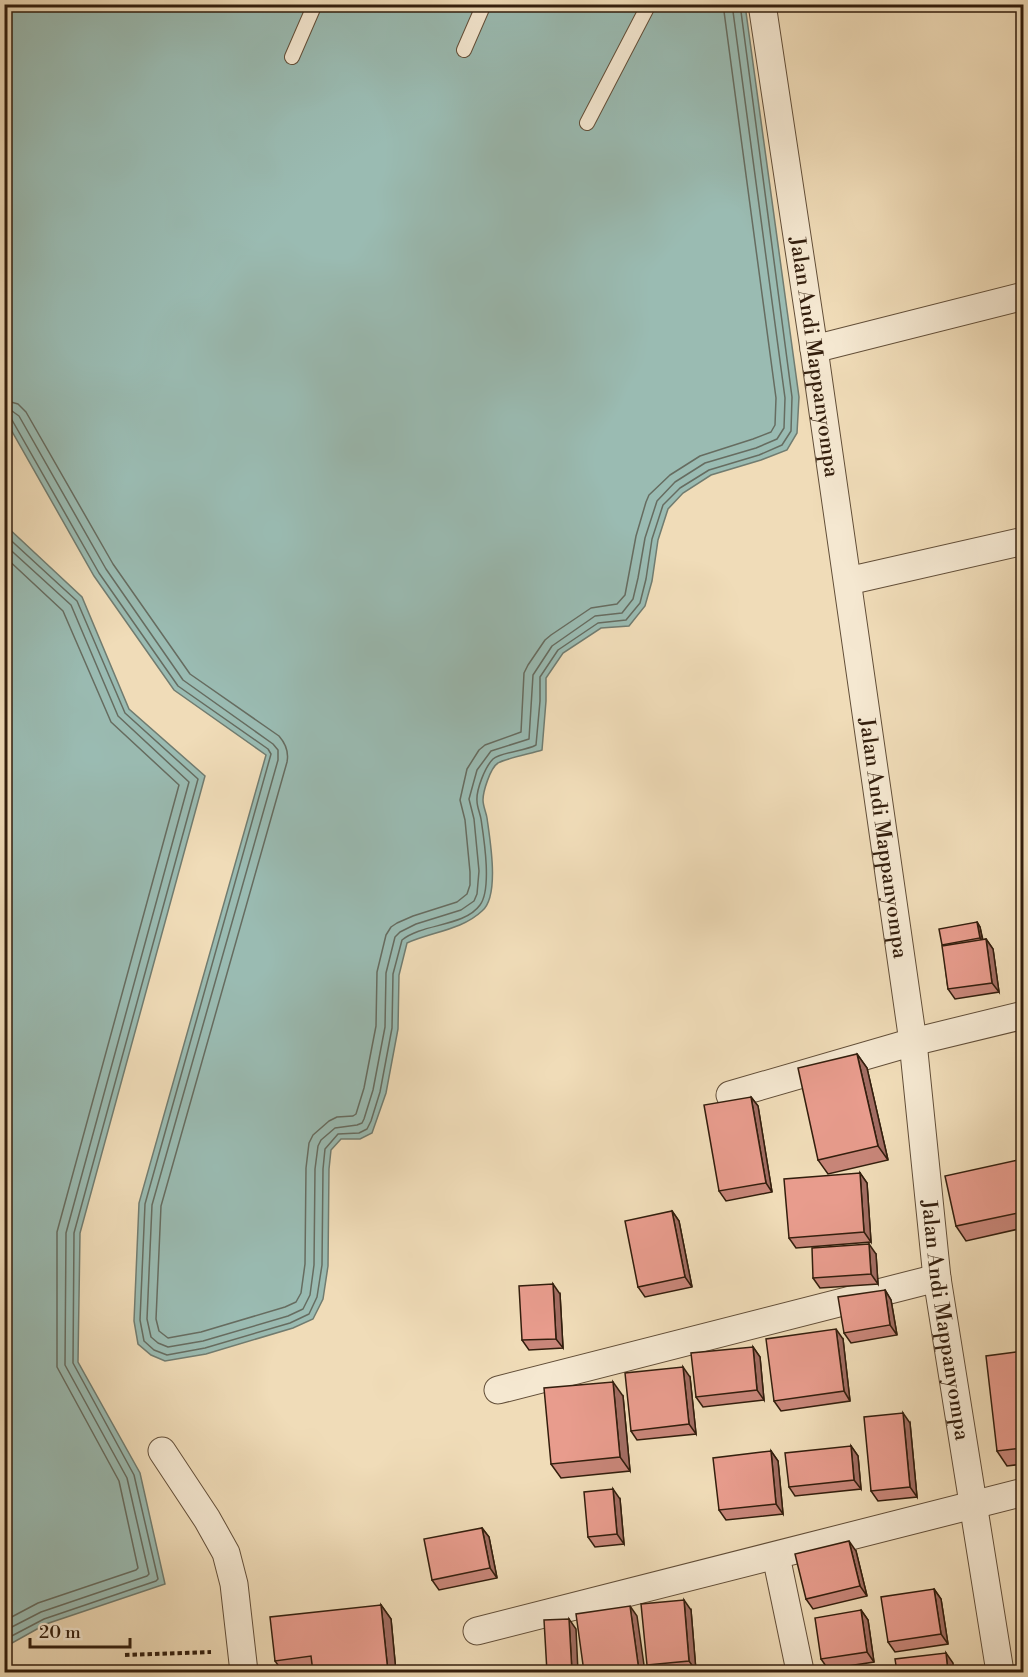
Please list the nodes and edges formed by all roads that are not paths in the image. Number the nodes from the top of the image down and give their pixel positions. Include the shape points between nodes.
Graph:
1 (315, 4) edge
2 (484, 4) edge
3 (649, 4) edge
4 (762, 4) edge
5 (464, 50) dead end
6 (292, 57) dead end
7 (587, 123) dead end
8 (1023, 296) edge
9 (814, 349) junction
10 (1023, 542) edge
11 (848, 581) junction
12 (1023, 1015) edge
13 (913, 1042) junction
14 (730, 1095) dead end
15 (937, 1278) junction
16 (498, 1390) dead end
17 (162, 1451) dead end
18 (1023, 1492) edge
19 (973, 1505) junction
20 (776, 1556) junction
21 (477, 1631) dead end
22 (242, 1662) edge
23 (799, 1666) dead end
24 (1000, 1672) edge

1 - 6 lane
2 - 5 lane
3 - 7 lane
4 - 9 street, Jalan Andi Mappanyompa
8 - 9 street
9 - 11 street, Jalan Andi Mappanyompa
10 - 11 street
11 - 13 street, Jalan Andi Mappanyompa
12 - 13 street
13 - 14 street
13 - 15 street, Jalan Andi Mappanyompa
15 - 16 street
15 - 19 street, Jalan Andi Mappanyompa
17 - 22 street via 226,1553 234,1584
18 - 19 street
19 - 20 street
19 - 24 street, Jalan Andi Mappanyompa
20 - 21 street
20 - 23 street

